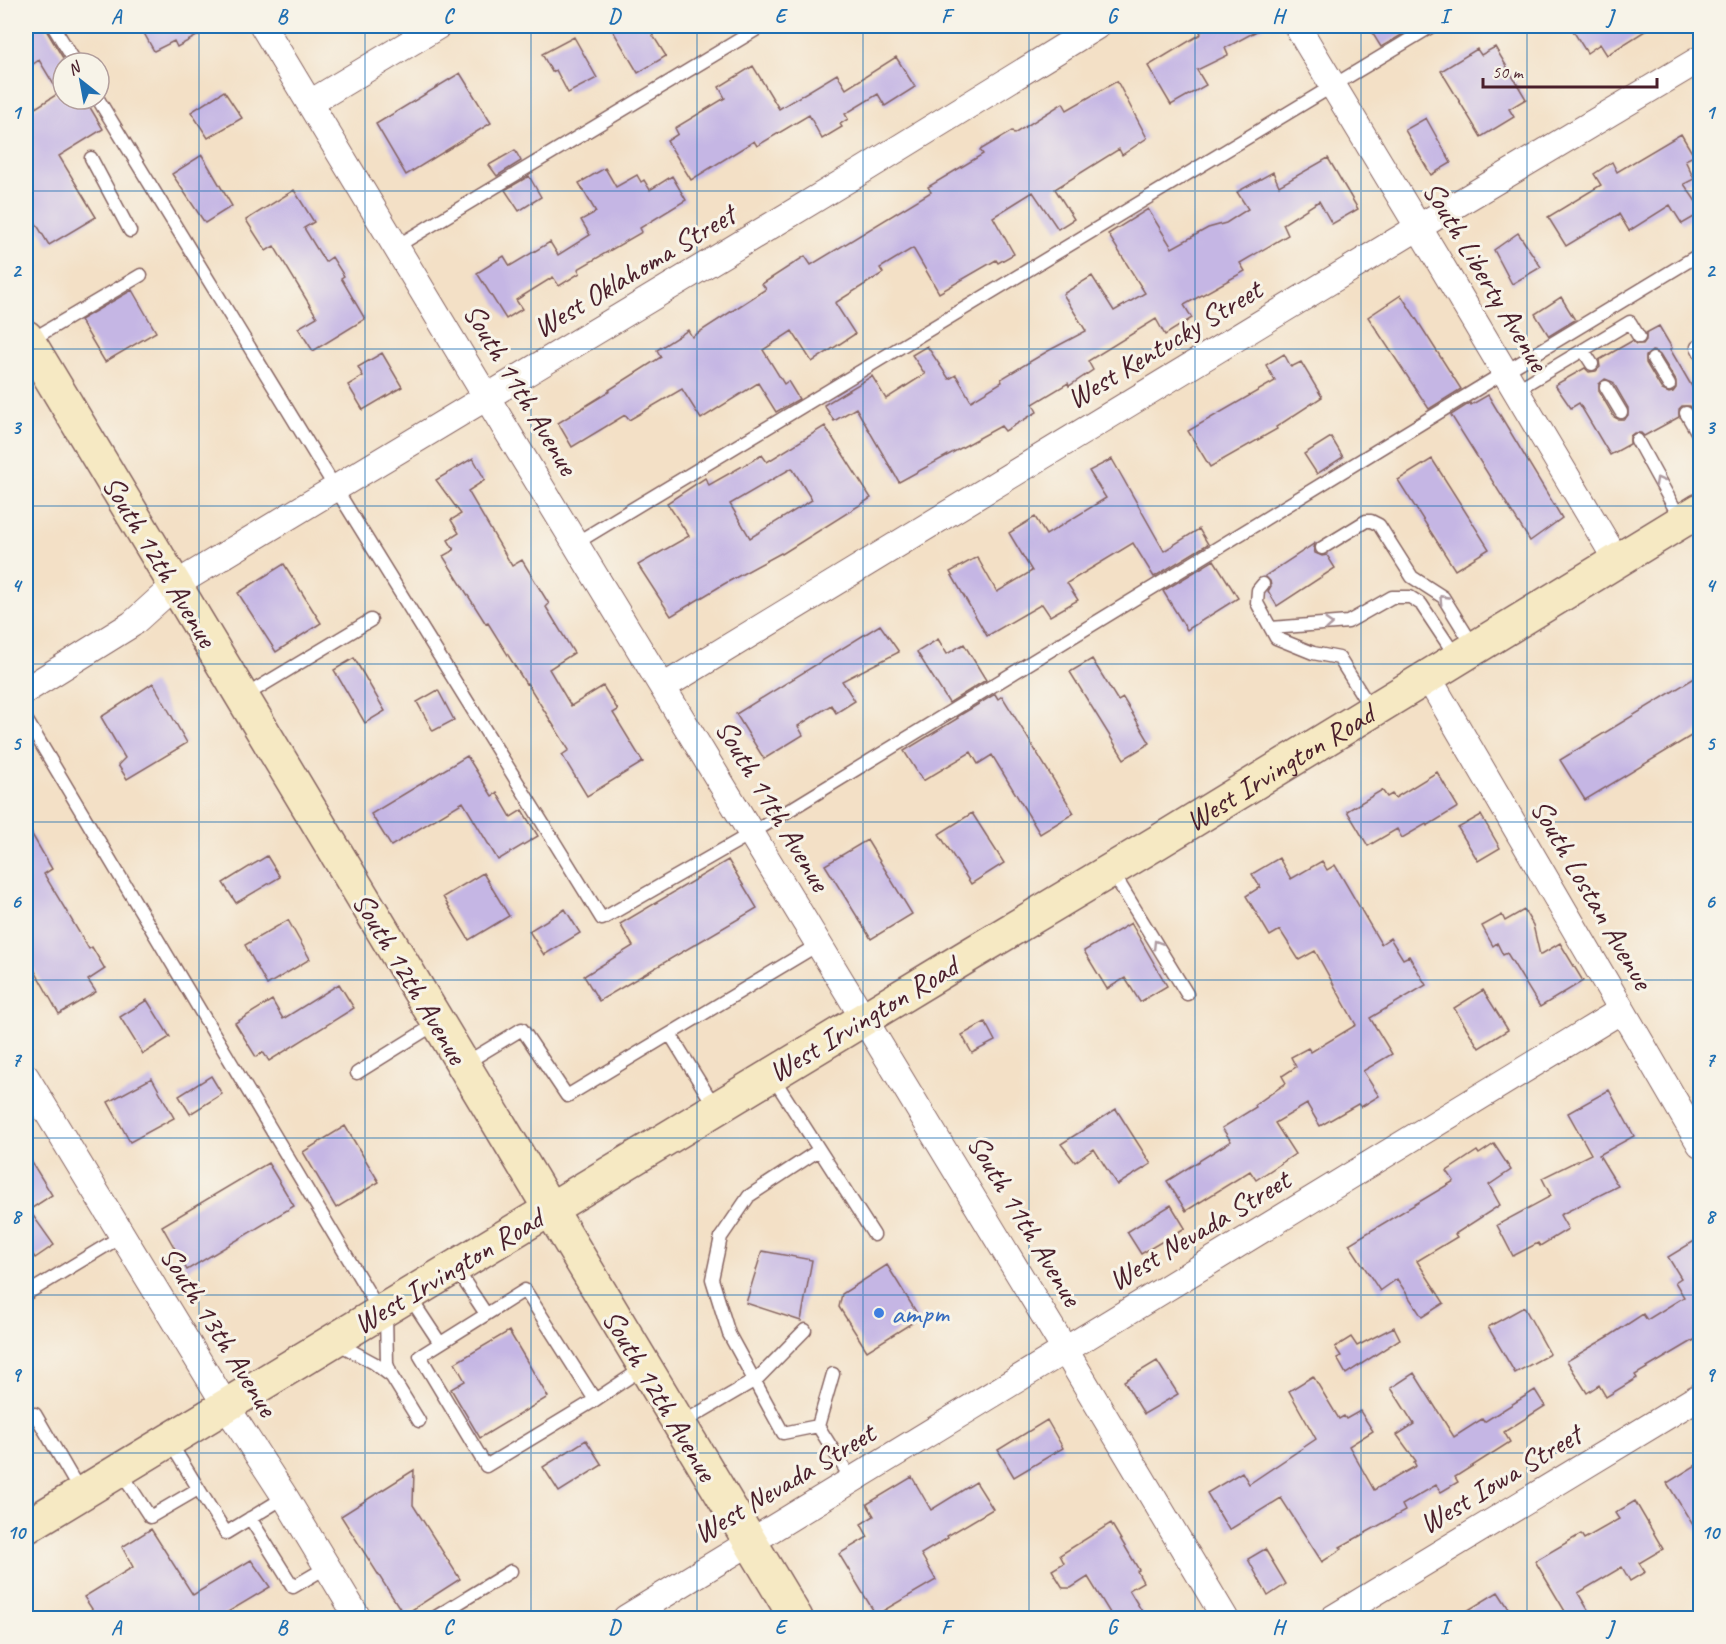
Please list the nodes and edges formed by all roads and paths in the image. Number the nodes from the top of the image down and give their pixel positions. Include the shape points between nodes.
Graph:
1 (53, 26) edge
2 (263, 26) edge
3 (438, 26) edge
4 (762, 26) edge
5 (1097, 26) edge
6 (1297, 26) edge
7 (1432, 26) edge
8 (69, 51) edge
9 (1701, 58) edge
10 (1333, 86) junction
11 (310, 103) junction
12 (105, 111) edge
13 (92, 158) dead end
14 (1419, 227) junction
15 (130, 231) dead end
16 (397, 246) junction
17 (1701, 254) edge
18 (141, 275) dead end
19 (1639, 337) dead end
20 (27, 339) edge
21 (1701, 345) edge
22 (1583, 350) junction
23 (1701, 352) edge
24 (1653, 359) dead end
25 (1592, 364) dead end
26 (1510, 381) junction
27 (1669, 385) dead end
28 (1606, 387) dead end
29 (487, 398) junction
30 (1621, 412) dead end
31 (1686, 413) dead end
32 (1701, 437) edge
33 (1637, 440) dead end
34 (336, 489) junction
35 (1691, 515) edge
36 (576, 543) junction
37 (1322, 548) dead end
38 (1617, 561) junction
39 (1263, 584) dead end
40 (175, 585) junction
41 (371, 620) dead end
42 (1271, 628) junction
43 (1466, 653) junction
44 (1428, 677) junction
45 (663, 687) junction
46 (26, 690) edge
47 (242, 698) junction
48 (1372, 711) junction
49 (26, 719) edge
50 (752, 833) junction
51 (1110, 869) junction
52 (819, 944) junction
53 (1187, 994) dead end
54 (1622, 1010) junction
55 (864, 1019) junction
56 (437, 1023) junction
57 (670, 1034) junction
58 (462, 1065) junction
59 (357, 1073) dead end
60 (771, 1075) junction
61 (28, 1088) edge
62 (716, 1108) junction
63 (1701, 1144) edge
64 (819, 1150) junction
65 (549, 1209) junction
66 (873, 1235) dead end
67 (122, 1236) junction
68 (455, 1266) junction
69 (26, 1294) edge
70 (392, 1305) junction
71 (486, 1314) junction
72 (805, 1330) dead end
73 (333, 1341) junction
74 (440, 1343) junction
75 (1065, 1350) junction
76 (644, 1368) junction
77 (833, 1374) dead end
78 (392, 1377) junction
79 (754, 1381) junction
80 (1701, 1396) edge
81 (595, 1400) junction
82 (226, 1406) junction
83 (35, 1414) dead end
84 (419, 1421) dead end
85 (679, 1425) junction
86 (818, 1426) junction
87 (168, 1440) junction
88 (120, 1470) junction
89 (852, 1480) junction
90 (198, 1489) junction
91 (81, 1493) junction
92 (285, 1497) junction
93 (250, 1518) junction
94 (26, 1527) edge
95 (750, 1543) junction
96 (327, 1566) junction
97 (511, 1571) dead end
98 (358, 1618) edge
99 (434, 1618) edge
100 (626, 1618) edge
101 (796, 1618) edge
102 (1225, 1618) edge
103 (1333, 1618) edge

1 - 8 lane
2 - 11 street, South 11th Avenue
3 - 11 street
4 - 16 lane
5 - 29 street, West Oklahoma Street
6 - 10 street, South Liberty Avenue
7 - 10 lane
9 - 14 street, West Kentucky Street
10 - 14 street, South Liberty Avenue
10 - 36 lane
11 - 16 street, South 11th Avenue
12 - 34 lane
13 - 15 lane
14 - 26 street, South Liberty Avenue
14 - 45 street, West Kentucky Street
16 - 29 street, South 11th Avenue
17 - 26 lane
18 - 20 lane
19 - 22 lane via 1630,322
20 - 40 main road, South 12th Avenue
21 - 23 lane via 1697,347
22 - 25 lane
22 - 26 lane
24 - 27 lane
26 - 38 street, South Liberty Avenue
26 - 50 lane
28 - 30 lane
29 - 34 street, West Oklahoma Street
29 - 36 street, South 11th Avenue
31 - 32 lane
35 -> 33 lane
34 - 40 street, West Oklahoma Street
34 - 50 lane via 602,919
35 - 38 main road, West Irvington Road
36 - 45 street, South 11th Avenue
43 -> 37 lane via 1443,597 1412,577 1379,525 1366,521
38 - 43 main road, West Irvington Road
39 - 42 lane via 1257,603
40 - 46 street, West Oklahoma Street via 132,624
40 - 47 main road, South 12th Avenue
41 - 47 lane
42 -> 43 lane via 1348,622 1392,597 1410,597
42 - 48 lane via 1276,638 1313,654 1339,658
43 - 44 main road, West Irvington Road
44 - 48 main road, West Irvington Road
44 - 54 street, South Lostan Avenue
45 - 50 street, South 11th Avenue
47 - 56 main road, South 12th Avenue
48 - 51 main road, West Irvington Road
49 - 70 lane
50 - 52 street, South 11th Avenue
53 -> 51 lane
51 - 55 main road, West Irvington Road
52 - 55 street, South 11th Avenue
52 - 57 lane
54 - 63 street, South Lostan Avenue
54 - 75 street, West Nevada Street
55 - 60 main road, West Irvington Road
55 - 75 street, South 11th Avenue
56 - 58 main road, South 12th Avenue
56 - 59 lane
57 - 58 lane via 567,1096 522,1029
57 - 62 lane
58 - 65 main road, South 12th Avenue
60 - 62 main road, West Irvington Road
60 - 64 lane
61 - 67 street, South 13th Avenue
62 - 65 main road, West Irvington Road
64 - 66 lane
64 - 79 lane via 750,1196 721,1237 712,1279 729,1334
65 - 68 main road, West Irvington Road
65 - 76 main road, South 12th Avenue
67 - 69 lane
67 - 82 street, South 13th Avenue
68 - 70 main road, West Irvington Road
68 - 71 lane
70 - 73 main road, West Irvington Road
70 - 74 lane
70 - 78 lane via 387,1364
71 - 74 lane
71 - 81 lane via 525,1290
72 - 79 lane
73 - 78 lane
73 - 82 main road, West Irvington Road
74 - 81 lane via 420,1356 486,1466
75 - 89 street, West Nevada Street
75 - 102 street, South 11th Avenue
76 - 81 lane
76 - 85 main road, South 12th Avenue
77 - 86 lane
78 - 84 lane
79 - 85 lane
79 - 86 lane via 783,1433
80 - 103 street, West Iowa Street
82 - 87 main road, West Irvington Road
82 - 92 street, South 13th Avenue
83 - 91 lane
85 - 95 main road, South 12th Avenue
86 - 89 lane
87 - 88 main road, West Irvington Road
87 - 90 lane
88 - 90 lane via 150,1517
88 - 91 main road, West Irvington Road
89 - 95 street, West Nevada Street
90 - 93 lane via 226,1533
91 - 94 main road, West Irvington Road
92 - 93 lane
92 - 96 street, South 13th Avenue
93 - 96 lane via 293,1587
95 - 100 street, West Nevada Street
95 - 101 main road, South 12th Avenue
96 - 98 street, South 13th Avenue
97 - 99 lane

